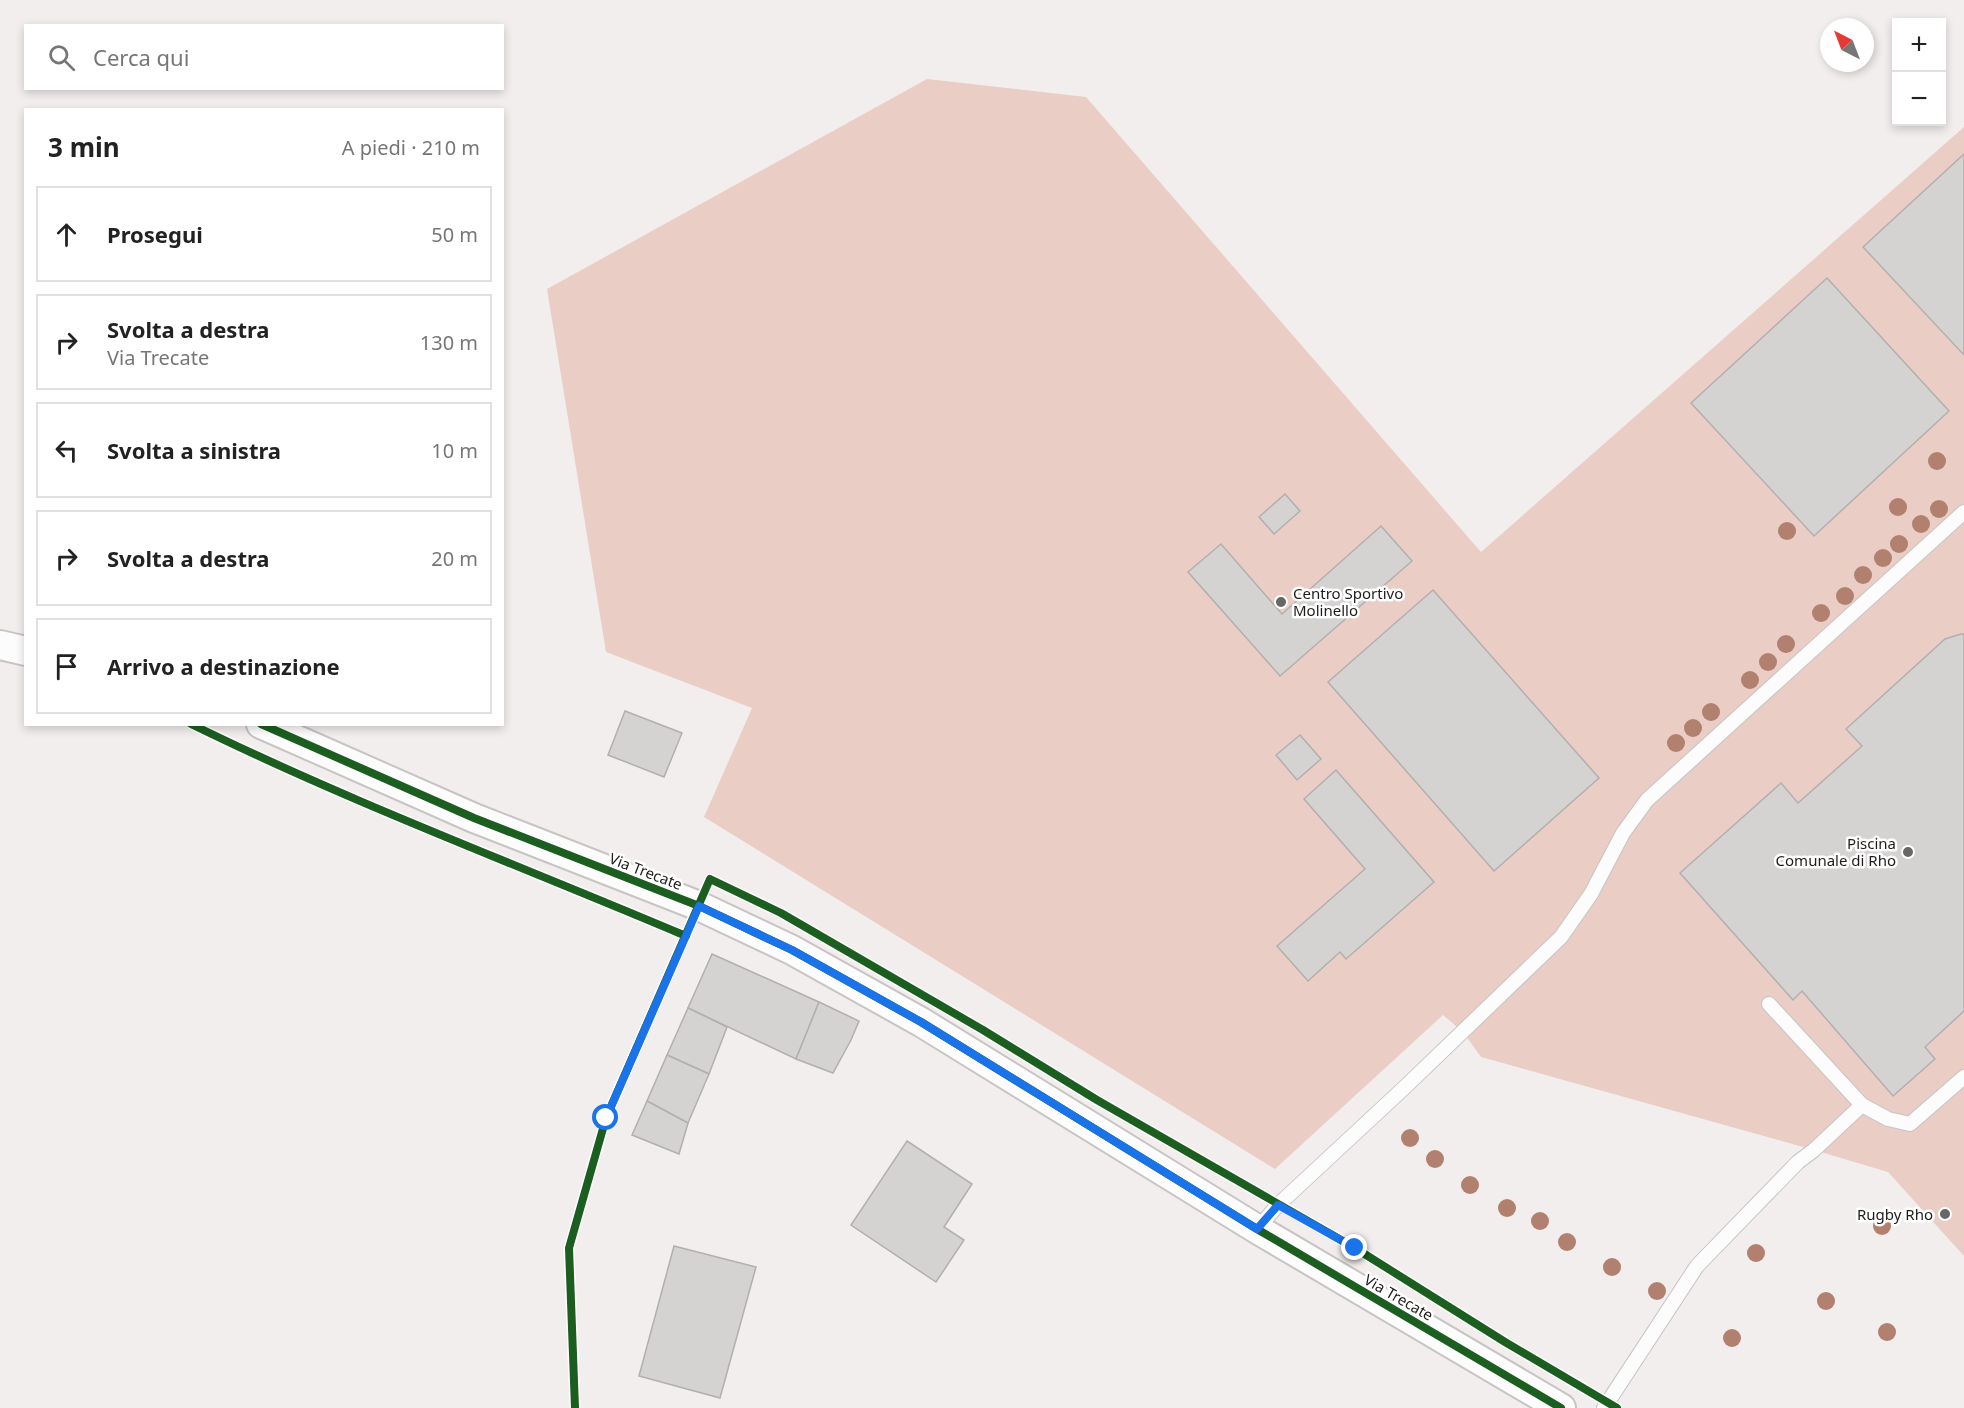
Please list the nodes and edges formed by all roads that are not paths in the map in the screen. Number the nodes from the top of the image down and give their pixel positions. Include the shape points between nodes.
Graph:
1 (1964, 512) edge
2 (0, 645) edge
3 (24, 651) edge
4 (266, 726) edge
5 (1769, 1004) dead end
6 (1964, 1077) edge
7 (1862, 1105) junction
8 (1257, 1229) junction
9 (1561, 1408) edge
10 (1604, 1408) edge

1 - 8 lane via 1647,800 1623,832 1591,894 1561,937
2 - 3 street
4 - 8 street, Via Trecate via 474,818 699,906 792,950 921,1022
5 - 7 lane
6 - 7 lane via 1911,1124 1888,1119
7 - 10 lane via 1798,1162 1697,1266
8 - 9 street, Via Trecate

